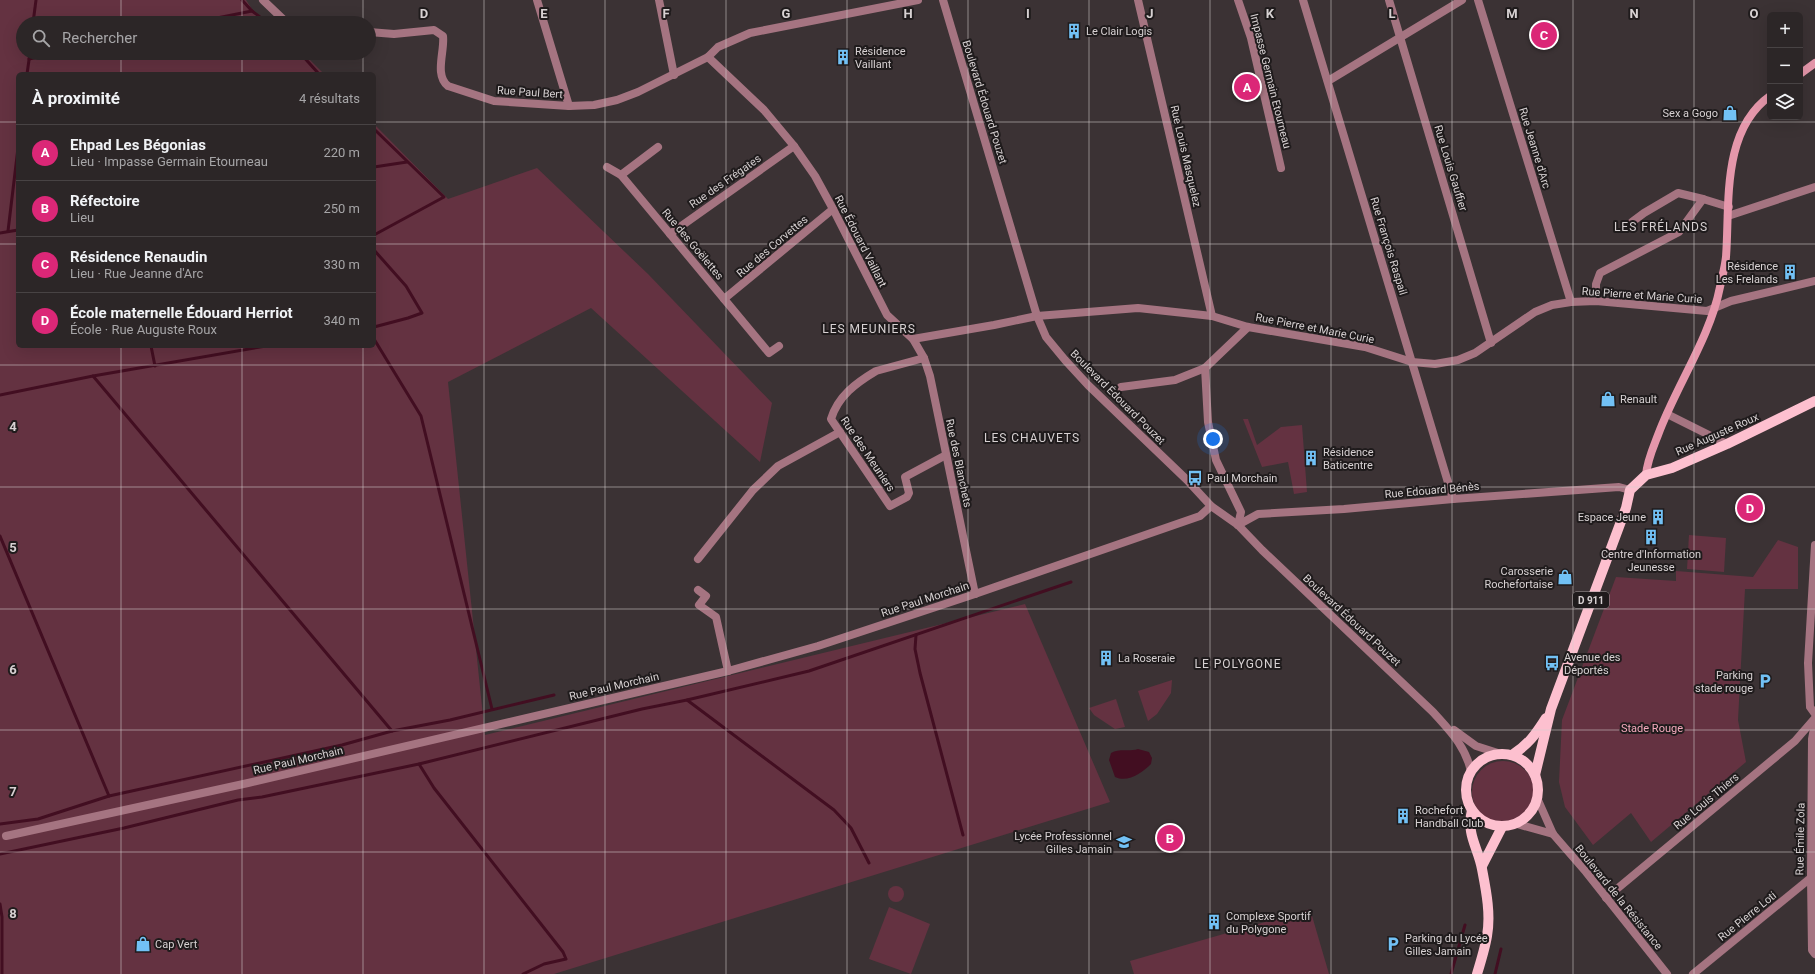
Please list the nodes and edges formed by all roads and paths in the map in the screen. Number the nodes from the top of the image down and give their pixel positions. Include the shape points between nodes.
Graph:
1 (263, 0) edge
2 (537, 0) edge
3 (659, 0) edge
4 (918, 0) edge
5 (943, 0) edge
6 (1138, 0) edge
7 (1238, 0) edge
8 (1303, 0) edge
9 (1389, 0) edge
10 (1462, 0) edge
11 (1478, 0) edge
12 (280, 16) edge
13 (376, 33) edge
14 (1400, 36) junction
15 (708, 56) junction
16 (1815, 63) edge
17 (1803, 72) edge
18 (674, 75) junction
19 (1328, 81) junction
20 (1767, 98) edge
21 (569, 106) junction
22 (794, 146) junction
23 (658, 147) dead end
24 (607, 167) dead end
25 (1281, 168) dead end
26 (621, 175) junction
27 (1815, 186) edge
28 (1702, 199) junction
29 (1729, 207) junction
30 (833, 209) junction
31 (1728, 216) junction
32 (1632, 222) dead end
33 (670, 234) junction
34 (1815, 281) edge
35 (724, 300) junction
36 (1596, 301) junction
37 (1571, 302) junction
38 (1715, 307) junction
39 (1037, 316) junction
40 (1212, 316) junction
41 (1248, 327) junction
42 (914, 339) junction
43 (1491, 343) junction
44 (779, 346) dead end
45 (924, 358) junction
46 (1412, 362) junction
47 (1205, 368) junction
48 (1121, 387) dead end
49 (1815, 401) edge
50 (1666, 414) junction
51 (840, 432) junction
52 (1727, 444) junction
53 (946, 455) junction
54 (1646, 476) junction
55 (1630, 490) junction
56 (1453, 499) junction
57 (1210, 506) junction
58 (1238, 525) junction
59 (1815, 545) edge
60 (698, 559) dead end
61 (698, 590) dead end
62 (975, 594) junction
63 (728, 671) junction
64 (1551, 709) junction
65 (1433, 712) junction
66 (1815, 714) edge
67 (1815, 718) edge
68 (1815, 723) edge
69 (1501, 754) junction
70 (1512, 755) junction
71 (1471, 772) junction
72 (1536, 775) junction
73 (1538, 800) junction
74 (1472, 810) junction
75 (1517, 824) junction
76 (1502, 827) junction
77 (1553, 834) junction
78 (6, 836) dead end
79 (1482, 866) junction
80 (1813, 876) edge
81 (1606, 898) junction
82 (1814, 951) edge
83 (1478, 974) edge
84 (1667, 974) edge
85 (1693, 974) edge

1 - 12 street
2 - 21 street
3 - 18 street
4 - 15 street, Rue Paul Bert via 750,33 718,47
5 - 39 street, Boulevard Édouard Pouzet
6 - 40 street, Rue Louis Masquelez
7 - 25 street, Impasse Germain Etourneau via 1251,38
8 - 19 street, Rue François Raspail
9 - 14 street, Rue Louis Gauffier
10 - 14 street
11 - 37 street, Rue Jeanne d'Arc
13 - 21 street, Rue Paul Bert via 394,34 434,30 443,36 441,76 448,86 494,102
14 - 19 street
14 - 43 street, Rue Louis Gauffier
15 - 18 street, Rue Paul Bert
15 - 22 street, Rue Édouard Vaillant via 759,105
16 - 17 main road
18 - 21 street, Rue Paul Bert via 617,100 594,105
19 - 46 street, Rue François Raspail
20 - 29 main road via 1748,119 1738,139 1731,171
22 - 30 street, Rue Édouard Vaillant via 815,176
22 - 33 street, Rue des Frégates
23 - 26 street
24 - 26 street
26 - 33 street, Rue des Goëlettes
27 - 31 street
28 - 29 street
28 - 32 street via 1678,193
28 - 36 street via 1679,232 1600,273 1596,284
29 - 31 main road
30 - 35 street, Rue des Corvettes
30 - 42 street, Rue Édouard Vaillant via 887,315
31 - 38 main road via 1726,259
33 - 35 street, Rue des Goëlettes
34 - 38 street, Rue Pierre et Marie Curie
35 - 44 street, Rue des Goëlettes via 769,353
36 - 37 street, Rue Pierre et Marie Curie
36 - 38 street, Rue Pierre et Marie Curie via 1706,311
37 - 43 street, Rue Pierre et Marie Curie via 1552,305 1535,312
38 - 50 main road
39 - 40 street, Rue Pierre et Marie Curie via 1138,308
39 - 42 street
39 - 57 street, Boulevard Édouard Pouzet via 1046,336 1065,360 1187,480
40 - 41 street, Rue Pierre et Marie Curie
41 - 46 street, Rue Pierre et Marie Curie via 1365,347
41 - 47 street
42 - 45 street, Rue des Blanchets
43 - 46 street, Rue Pierre et Marie Curie via 1458,360 1435,364
45 - 51 street, Rue des Meuniers via 876,371 848,390 831,419
45 - 53 street, Rue des Blanchets
46 - 56 street, Rue François Raspail
47 - 48 street via 1175,380
47 - 58 street via 1208,422 1214,452 1241,512
49 - 52 main road, Rue Auguste Roux
50 - 52 street
50 - 54 main road via 1648,460
51 - 53 street, Rue des Meuniers via 890,506 910,493 905,477
51 - 60 street via 778,466 753,490
52 - 54 main road, Rue Auguste Roux via 1672,468
53 - 62 street, Rue des Blanchets
54 - 55 main road, Rue Auguste Roux
55 - 56 street, Rue Edouard Bénès via 1619,487
55 - 64 main road, D 911 via 1626,508
56 - 58 street, Rue Edouard Bénès via 1344,510 1258,514
57 - 58 street, Boulevard Édouard Pouzet
57 - 62 street, Rue Paul Morchain via 1200,516
58 - 65 street, Boulevard Édouard Pouzet
59 - 66 street via 1808,663 1810,707
61 - 63 street via 706,596 699,605 716,617
62 - 63 street, Rue Paul Morchain via 818,646
63 - 78 street, Rue Paul Morchain via 248,783
64 - 70 main road, D 911 via 1535,736
64 - 72 main road, D 911
65 - 69 street, Boulevard Édouard Pouzet via 1476,746
65 - 71 street, Boulevard Édouard Pouzet via 1456,737 1467,754
67 - 81 street, Rue Louis Thiers via 1795,741
68 - 80 street, Rue Émile Zola via 1812,739
69 - 70 main road
69 - 71 main road via 1481,761
70 - 72 main road via 1530,766
71 - 74 main road via 1466,792
72 - 73 main road
73 - 75 main road via 1530,814
73 - 77 street, Boulevard de la Résistance
74 - 76 main road via 1490,825
74 - 79 main road via 1469,822 1475,850
75 - 76 main road
75 - 77 street
76 - 79 main road
77 - 81 street, Boulevard de la Résistance
79 - 83 main road via 1489,924
80 - 82 street, Rue Émile Zola
80 - 85 street, Rue Pierre Loti
81 - 84 street, Boulevard de la Résistance

